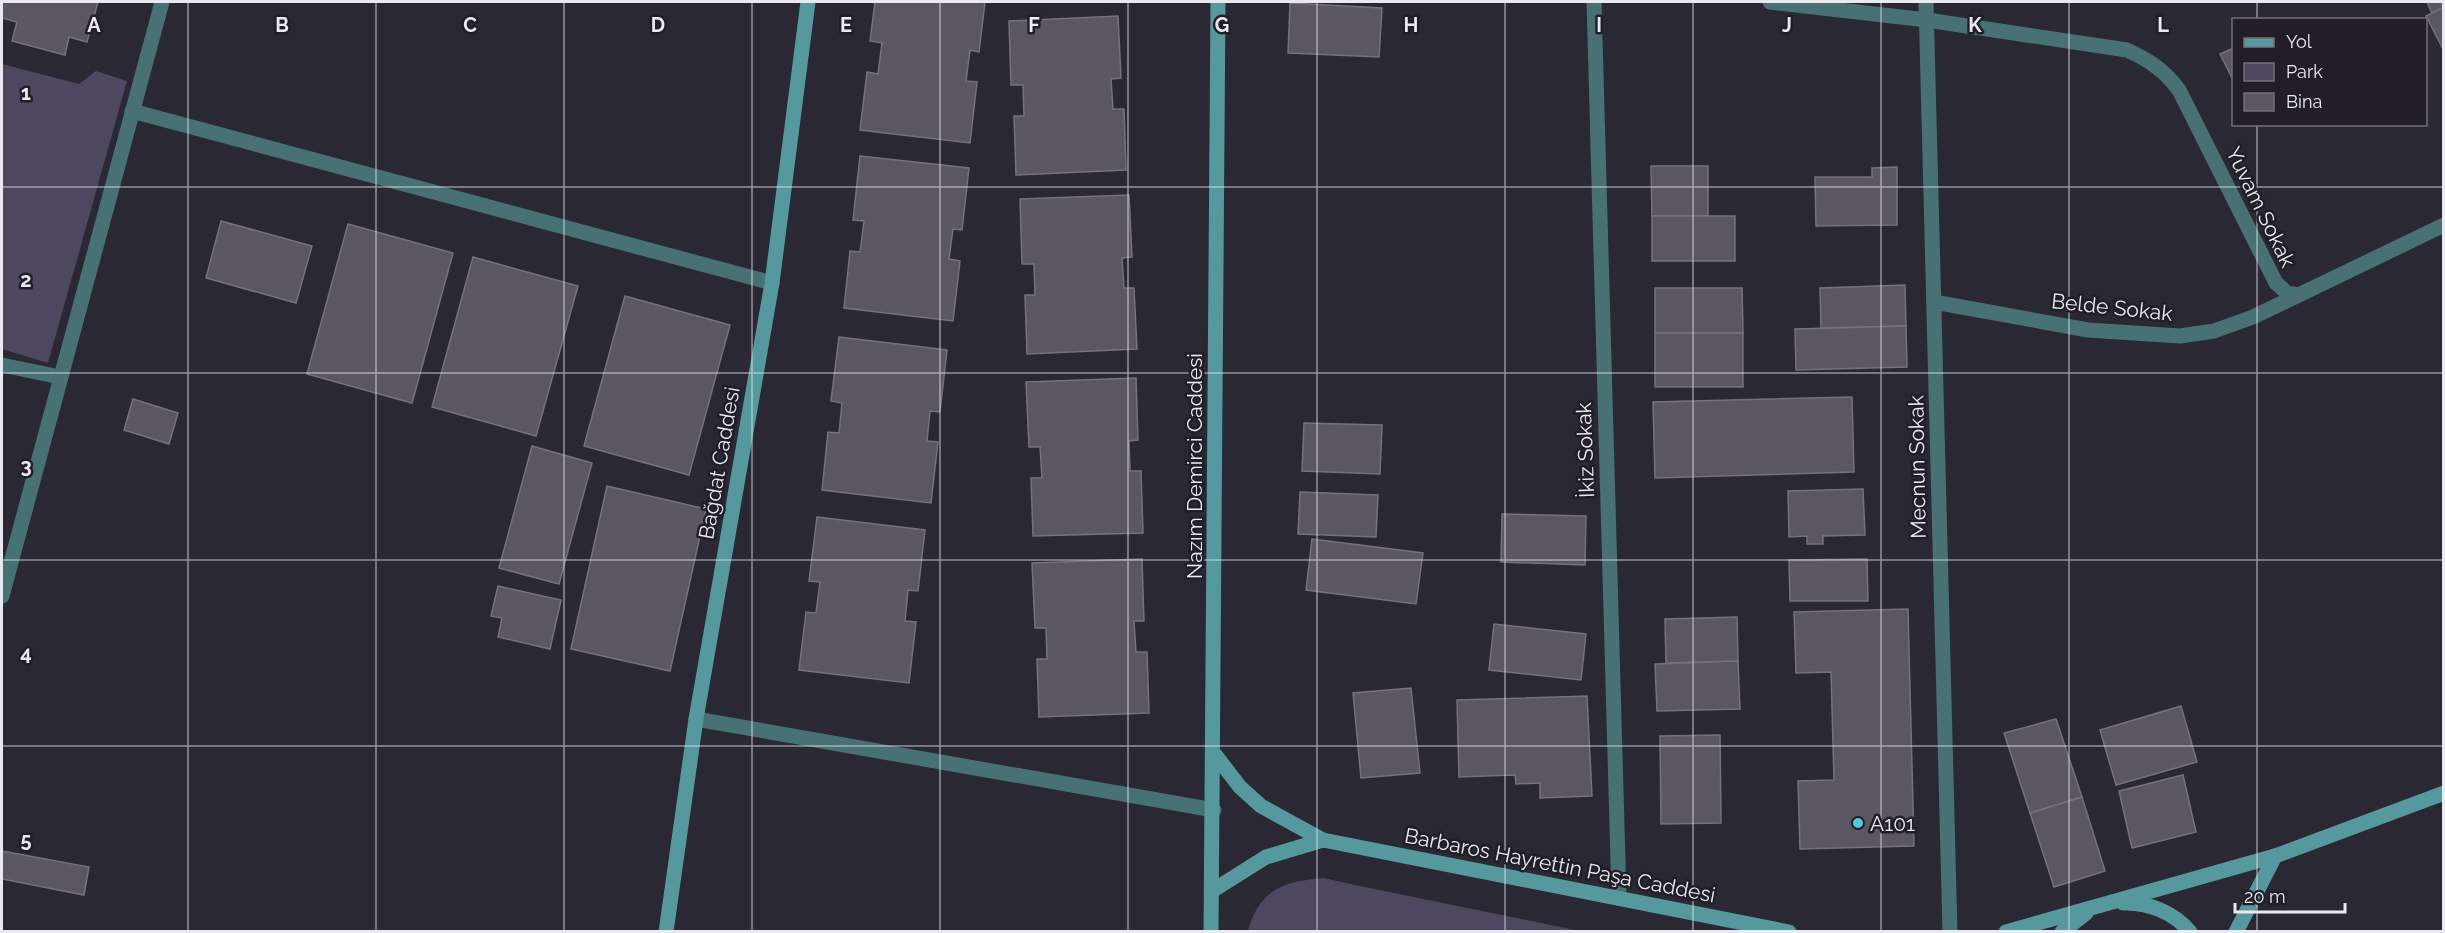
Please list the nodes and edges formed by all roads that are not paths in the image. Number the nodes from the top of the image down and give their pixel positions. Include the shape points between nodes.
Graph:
1 (162, 2) edge
2 (808, 2) edge
3 (1218, 2) edge
4 (1594, 2) edge
5 (1770, 2) edge
6 (1926, 2) edge
7 (1927, 20) junction
8 (132, 111) junction
9 (2444, 225) edge
10 (772, 284) junction
11 (2298, 296) junction
12 (1934, 302) junction
13 (2, 365) edge
14 (60, 377) junction
15 (2, 596) edge
16 (696, 720) junction
17 (1213, 752) junction
18 (2444, 794) edge
19 (1214, 810) junction
20 (1323, 840) junction
21 (2275, 856) junction
22 (1212, 891) junction
23 (1619, 898) junction
24 (2106, 904) junction
25 (666, 932) edge
26 (1211, 932) edge
27 (1789, 932) edge
28 (1950, 932) edge
29 (2006, 932) edge
30 (2062, 932) edge
31 (2190, 932) edge
32 (2236, 932) edge

1 - 8 street
2 - 10 main road, Bağdat Caddesi
3 - 17 main road, Nazım Demirci Caddesi
4 - 23 street, İkiz Sokak
5 - 7 street, Yuvam Sokak
6 - 7 street, Mecnun Sokak
7 - 11 street, Yuvam Sokak via 2127,50 2146,58 2179,90 2276,283
7 - 12 street, Mecnun Sokak
8 - 10 street
8 - 14 street
9 - 11 street, Belde Sokak
10 - 16 main road, Bağdat Caddesi
11 - 12 street, Belde Sokak via 2214,331 2180,336 2088,330
12 - 28 street, Mecnun Sokak
13 - 14 street
14 - 15 street
16 - 19 street
16 - 25 main road, Bağdat Caddesi
17 - 19 main road, Nazım Demirci Caddesi
17 - 20 main road via 1240,787 1261,806
18 - 21 main road
19 - 22 main road, Nazım Demirci Caddesi
20 - 22 main road via 1266,857
20 - 23 main road, Barbaros Hayrettin Paşa Caddesi
21 - 24 main road
21 - 32 main road
22 - 26 main road, Nazım Demirci Caddesi
23 - 27 main road, Barbaros Hayrettin Paşa Caddesi
24 - 29 main road
24 - 30 main road via 2079,916
24 - 31 main road via 2134,903 2161,910

